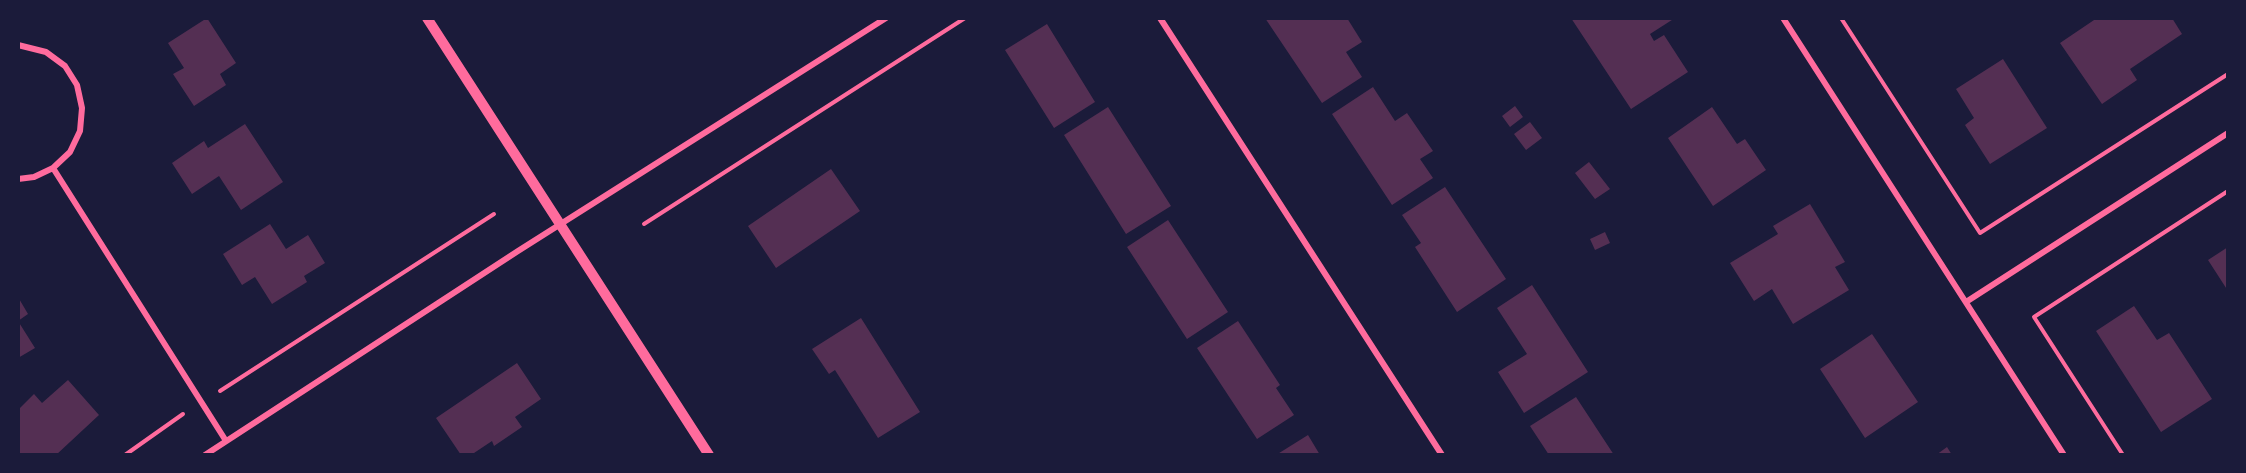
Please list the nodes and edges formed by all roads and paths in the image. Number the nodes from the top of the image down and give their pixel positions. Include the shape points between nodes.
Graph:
1 (427, 18) edge
2 (886, 18) edge
3 (964, 18) edge
4 (1160, 18) edge
5 (1783, 18) edge
6 (1841, 18) edge
7 (18, 45) edge
8 (2228, 74) edge
9 (2228, 133) edge
10 (53, 168) junction
11 (18, 179) edge
12 (2228, 191) edge
13 (494, 214) dead end
14 (560, 224) junction
15 (644, 224) dead end
16 (1966, 302) junction
17 (202, 402) junction
18 (226, 441) junction
19 (125, 455) edge
20 (205, 455) edge
21 (709, 455) edge
22 (1442, 455) edge
23 (2064, 455) edge
24 (2123, 455) edge

1 - 14 street
2 - 14 street
3 - 15 path
4 - 22 street
5 - 16 street
6 - 8 path via 1980,233
7 - 10 street via 46,52 64,66 77,85 82,108 80,131 70,152
9 - 16 street
10 - 11 street
10 - 17 street
12 - 24 path via 2034,317
13 - 17 path
14 - 18 street
14 - 21 street
16 - 23 street
17 - 18 street
17 - 19 path
18 - 20 street

